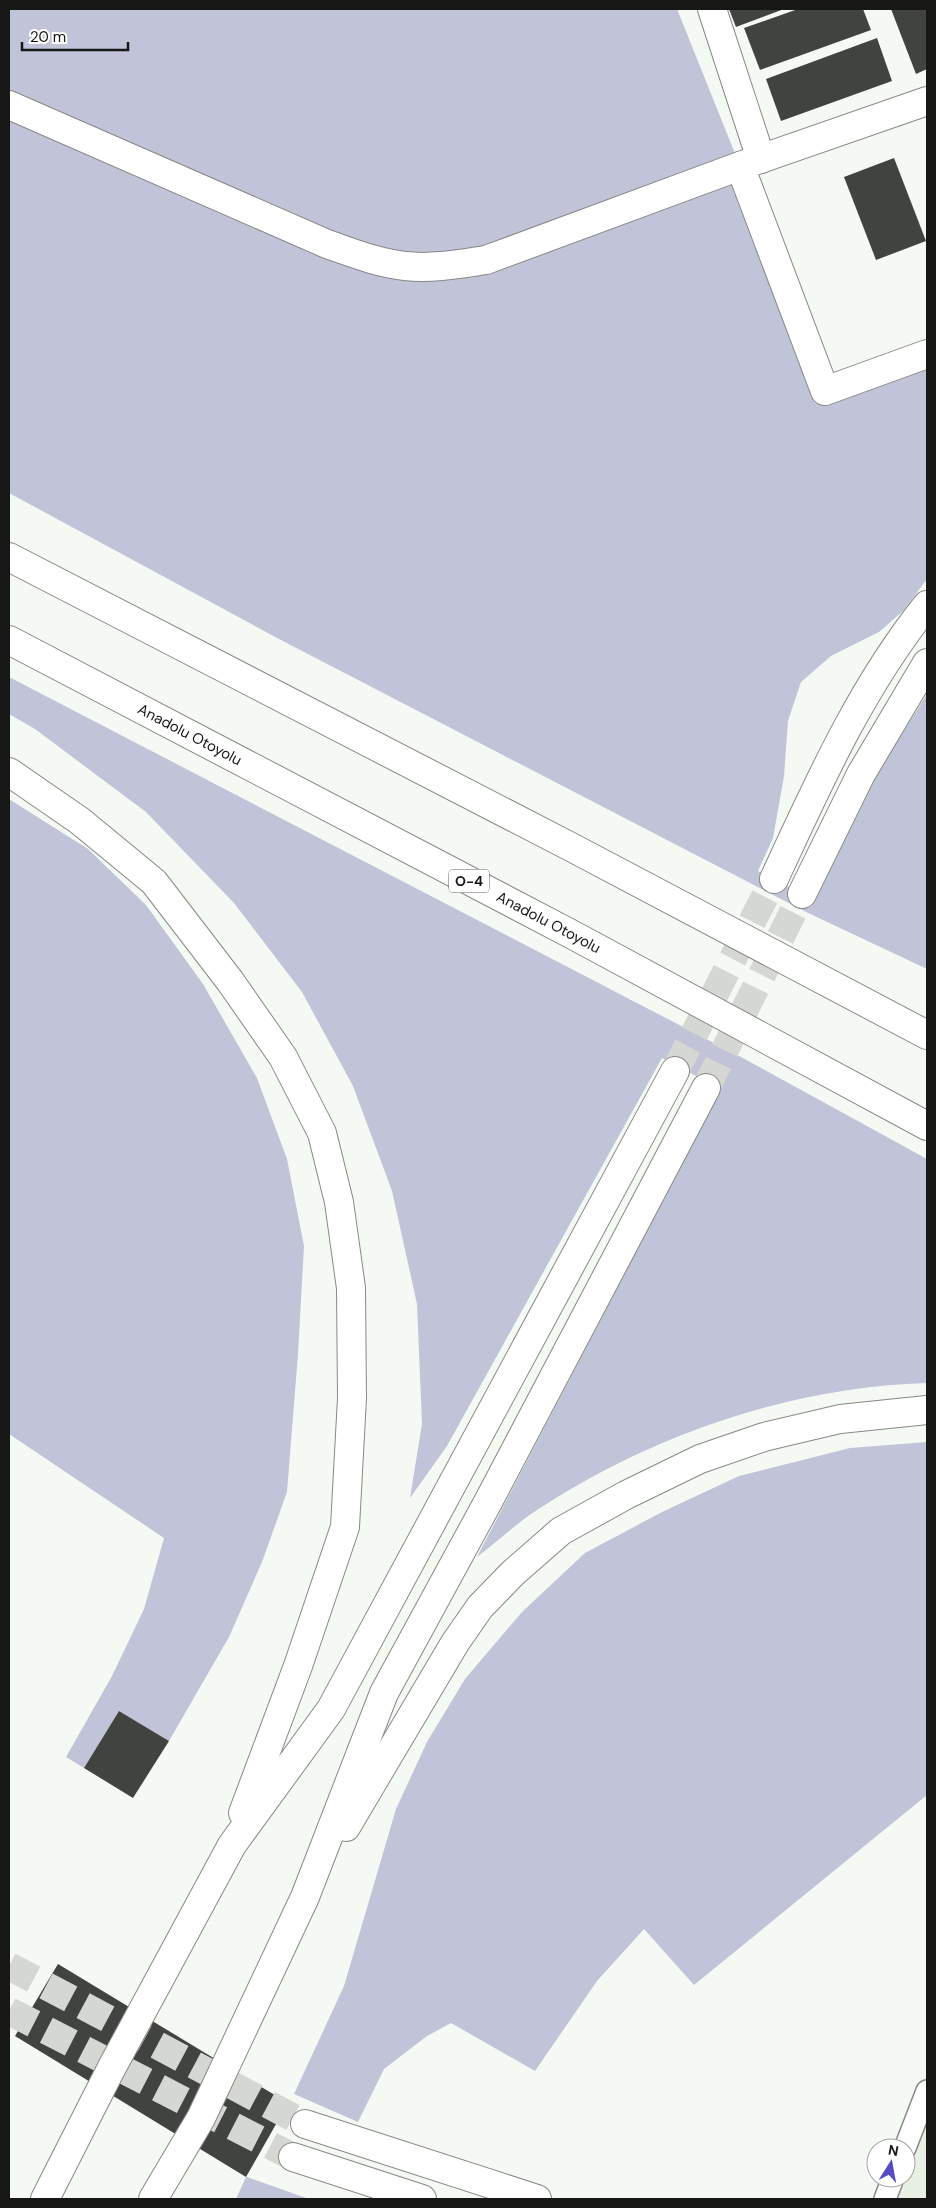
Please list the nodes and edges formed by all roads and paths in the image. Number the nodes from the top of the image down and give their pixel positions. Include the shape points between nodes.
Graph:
1 (712, 9) edge
2 (927, 101) edge
3 (9, 105) edge
4 (751, 163) junction
5 (927, 354) edge
6 (9, 557) edge
7 (927, 605) edge
8 (9, 640) edge
9 (927, 663) edge
10 (9, 772) edge
11 (774, 879) tunnel mouth
12 (802, 894) tunnel mouth
13 (853, 995) junction
14 (927, 1015) edge
15 (927, 1035) edge
16 (675, 1071) tunnel mouth
17 (706, 1088) tunnel mouth
18 (927, 1126) edge
19 (927, 1410) edge
20 (232, 1845) junction
21 (304, 1897) junction
22 (927, 2091) edge
23 (305, 2124) tunnel mouth
24 (909, 2138) edge
25 (293, 2157) tunnel mouth
26 (45, 2199) edge
27 (152, 2199) edge
28 (422, 2199) edge
29 (537, 2199) edge

1 - 4 main road
2 - 4 main road
3 - 4 main road via 327,244 370,259 405,266 443,266 486,260
4 - 5 main road via 826,391
6 - 13 main road
7 - 11 main road via 887,663 832,754
8 - 18 main road, Anadolu Otoyolu / O-4 via 564,930
9 - 12 main road via 861,774
10 - 20 main road via 80,821 154,882 207,951 283,1057 322,1133 339,1202 351,1288 352,1398 345,1527
13 - 14 main road
13 - 15 main road
16 - 20 main road via 331,1709
17 - 21 main road via 384,1693
19 - 21 main road via 840,1419 764,1437 700,1459 561,1531 480,1607 455,1643
20 - 26 main road
21 - 27 main road via 200,2118
22 - 24 lane
23 - 29 main road
25 - 28 main road

